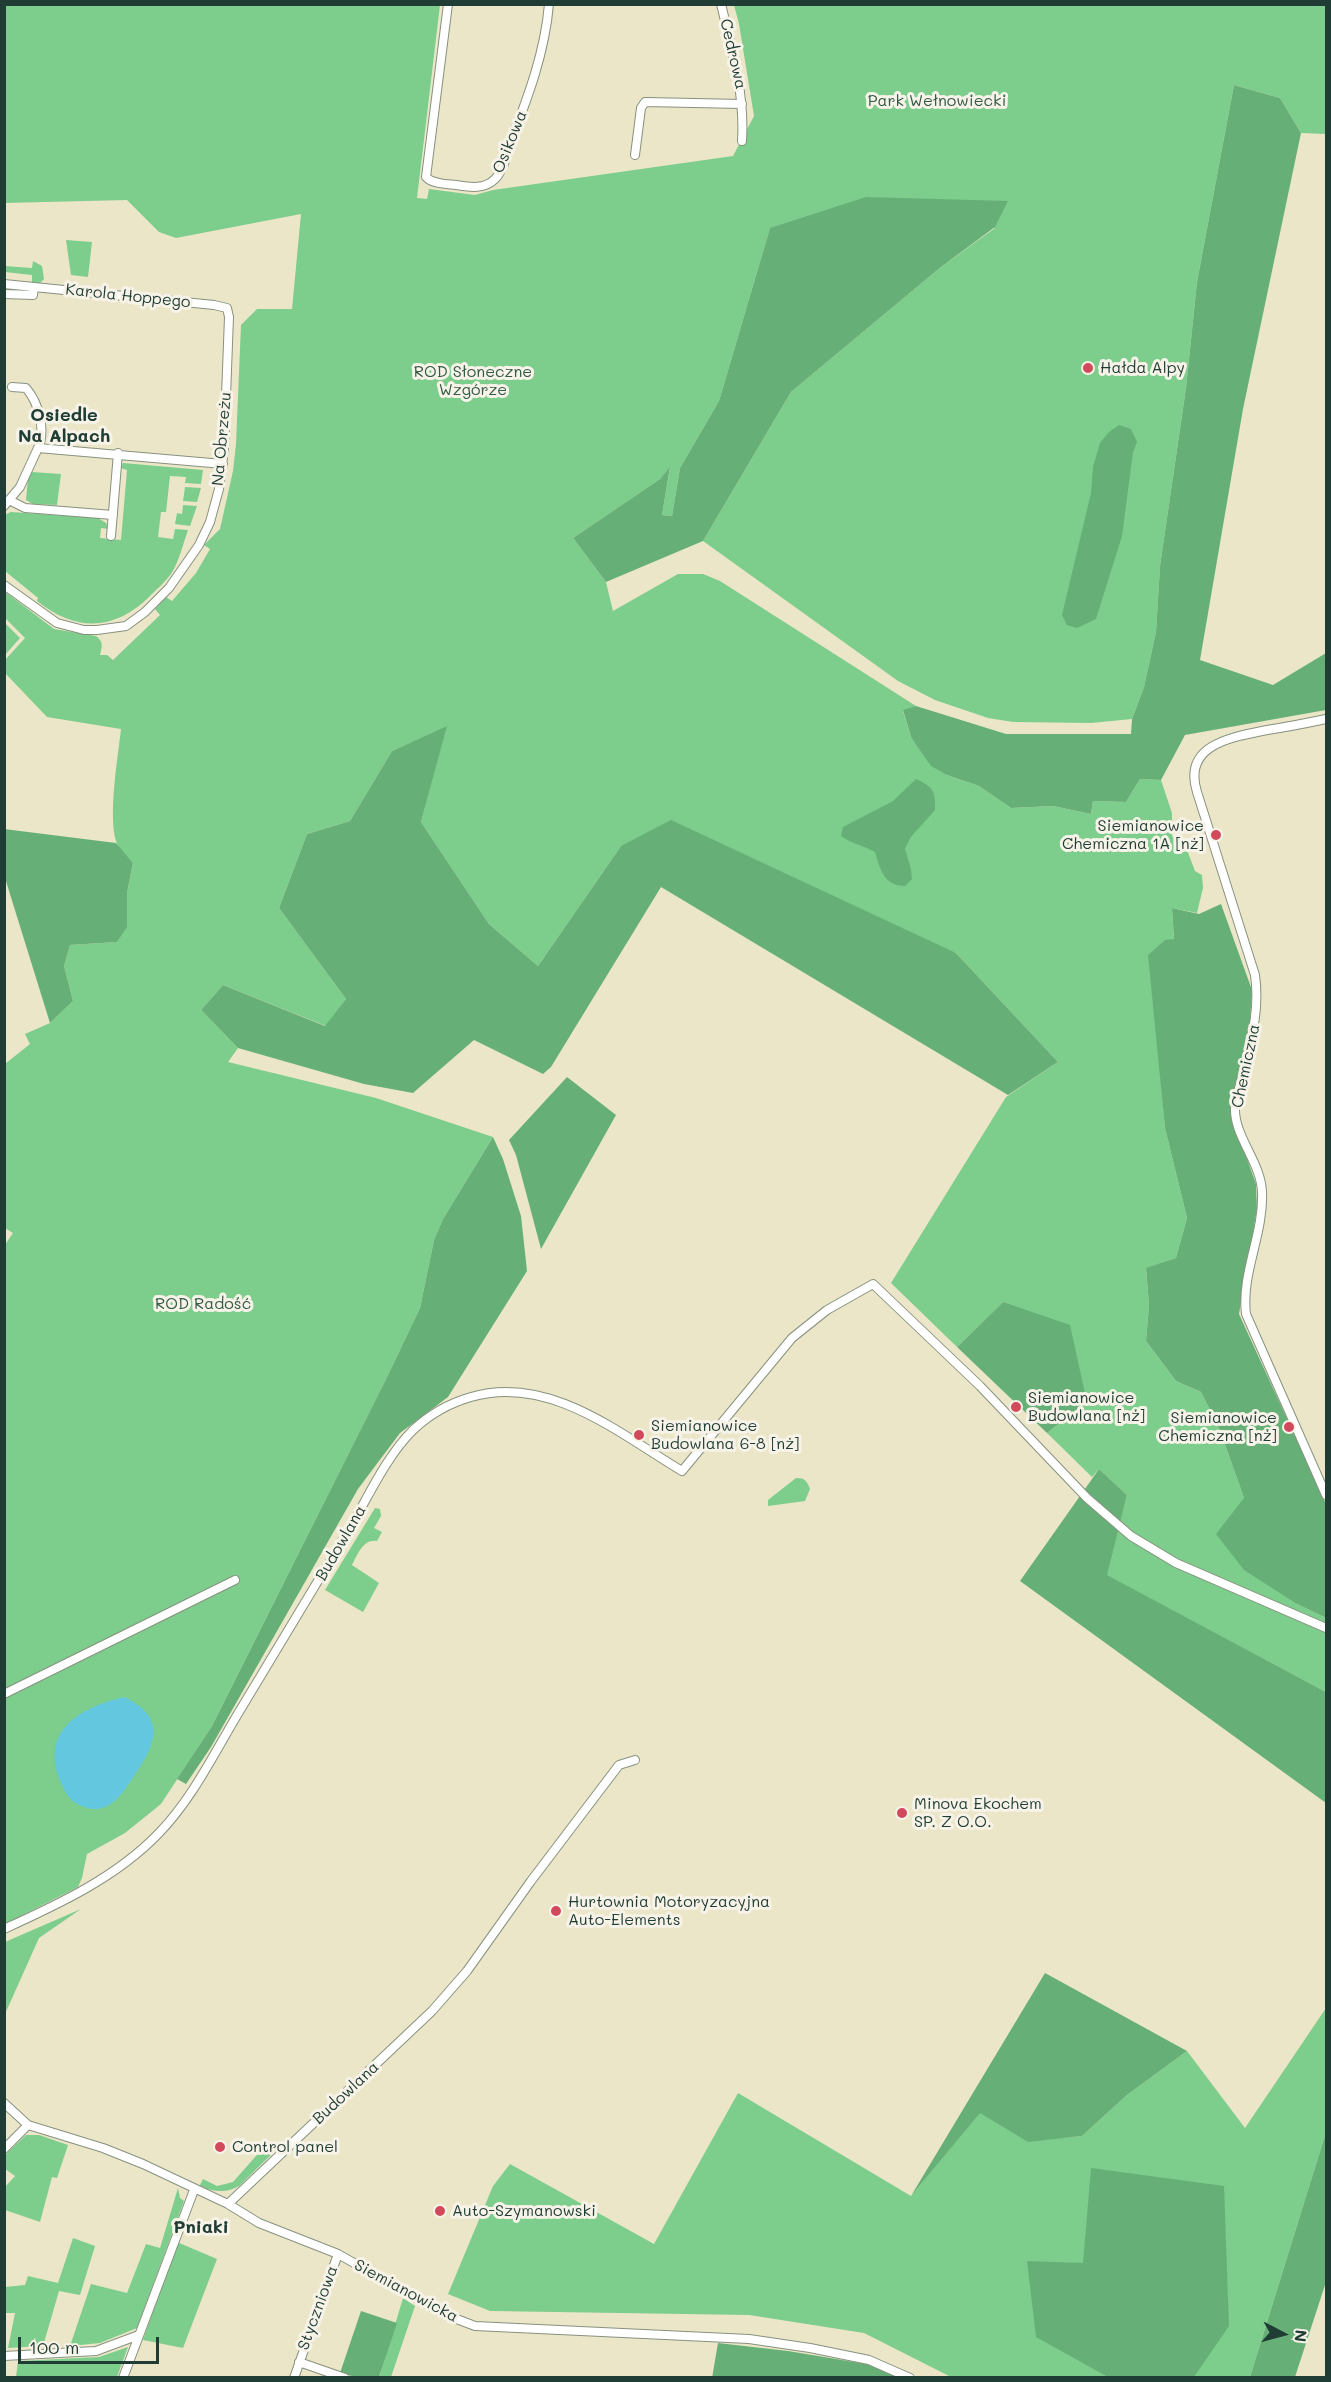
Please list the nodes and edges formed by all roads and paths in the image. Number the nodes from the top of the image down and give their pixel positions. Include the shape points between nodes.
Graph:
1 (448, 4) edge
2 (549, 4) edge
3 (721, 4) edge
4 (742, 104) junction
5 (742, 141) dead end
6 (635, 155) dead end
7 (4, 284) edge
8 (34, 287) junction
9 (4, 294) edge
10 (221, 306) joint
11 (12, 387) dead end
12 (38, 448) junction
13 (118, 453) junction
14 (223, 464) junction
15 (7, 503) edge
16 (113, 515) junction
17 (111, 536) dead end
18 (4, 585) edge
19 (1326, 719) edge
20 (1326, 1495) edge
21 (235, 1580) dead end
22 (1326, 1628) edge
23 (4, 1694) edge
24 (635, 1760) dead end
25 (4, 1929) edge
26 (4, 2103) edge
27 (28, 2125) junction
28 (4, 2149) edge
29 (194, 2190) junction
30 (228, 2204) junction
31 (338, 2254) junction
32 (139, 2336) junction
33 (4, 2356) edge
34 (299, 2362) junction
35 (123, 2378) edge
36 (294, 2378) edge
37 (345, 2378) edge
38 (910, 2378) edge

1 - 2 street, Osikowa via 426,177 471,187 483,186 501,171 532,86
3 - 4 street, Cedrowa
4 - 5 street, Cedrowa
4 - 6 street, Cedrowa via 645,102 640,108
7 - 8 street, Karola Hoppego
8 - 9 street, Karola Hoppego via 33,295
8 - 10 street, Karola Hoppego
10 - 14 street, Na Obrzeżu via 227,308 229,317
11 - 12 street via 26,388 31,394 43,430
12 - 13 street
12 - 15 street via 20,487
13 - 14 street
13 - 16 street
14 - 18 street, Na Obrzeżu via 214,508 199,545 169,588 126,626 97,630 63,625
15 - 16 street
16 - 17 street
19 - 20 street, Chemiczna via 1218,742 1200,757 1194,777 1258,992 1256,1019 1235,1110 1262,1188 1261,1219 1245,1293 1246,1314
21 - 23 street
22 - 25 street, Budowlana via 1176,1563 1124,1530 1087,1498 987,1393 873,1284 827,1310 792,1338 682,1471 576,1407 537,1394 472,1397 435,1412 392,1456 174,1815 141,1850 110,1874
24 - 30 street, Budowlana via 618,1766 467,1971 411,2030
26 - 27 street, Siemianowicka
27 - 28 street
27 - 29 street, Siemianowicka via 104,2148
29 - 30 street, Siemianowicka
29 - 32 street
30 - 31 street, Siemianowicka via 259,2223
31 - 34 street, Styczniowa
31 - 38 street, Siemianowicka via 446,2315 475,2326 749,2339 869,2360
32 - 33 street via 96,2351
32 - 35 street
34 - 36 street, Styczniowa
34 - 37 street, Styczniowa

